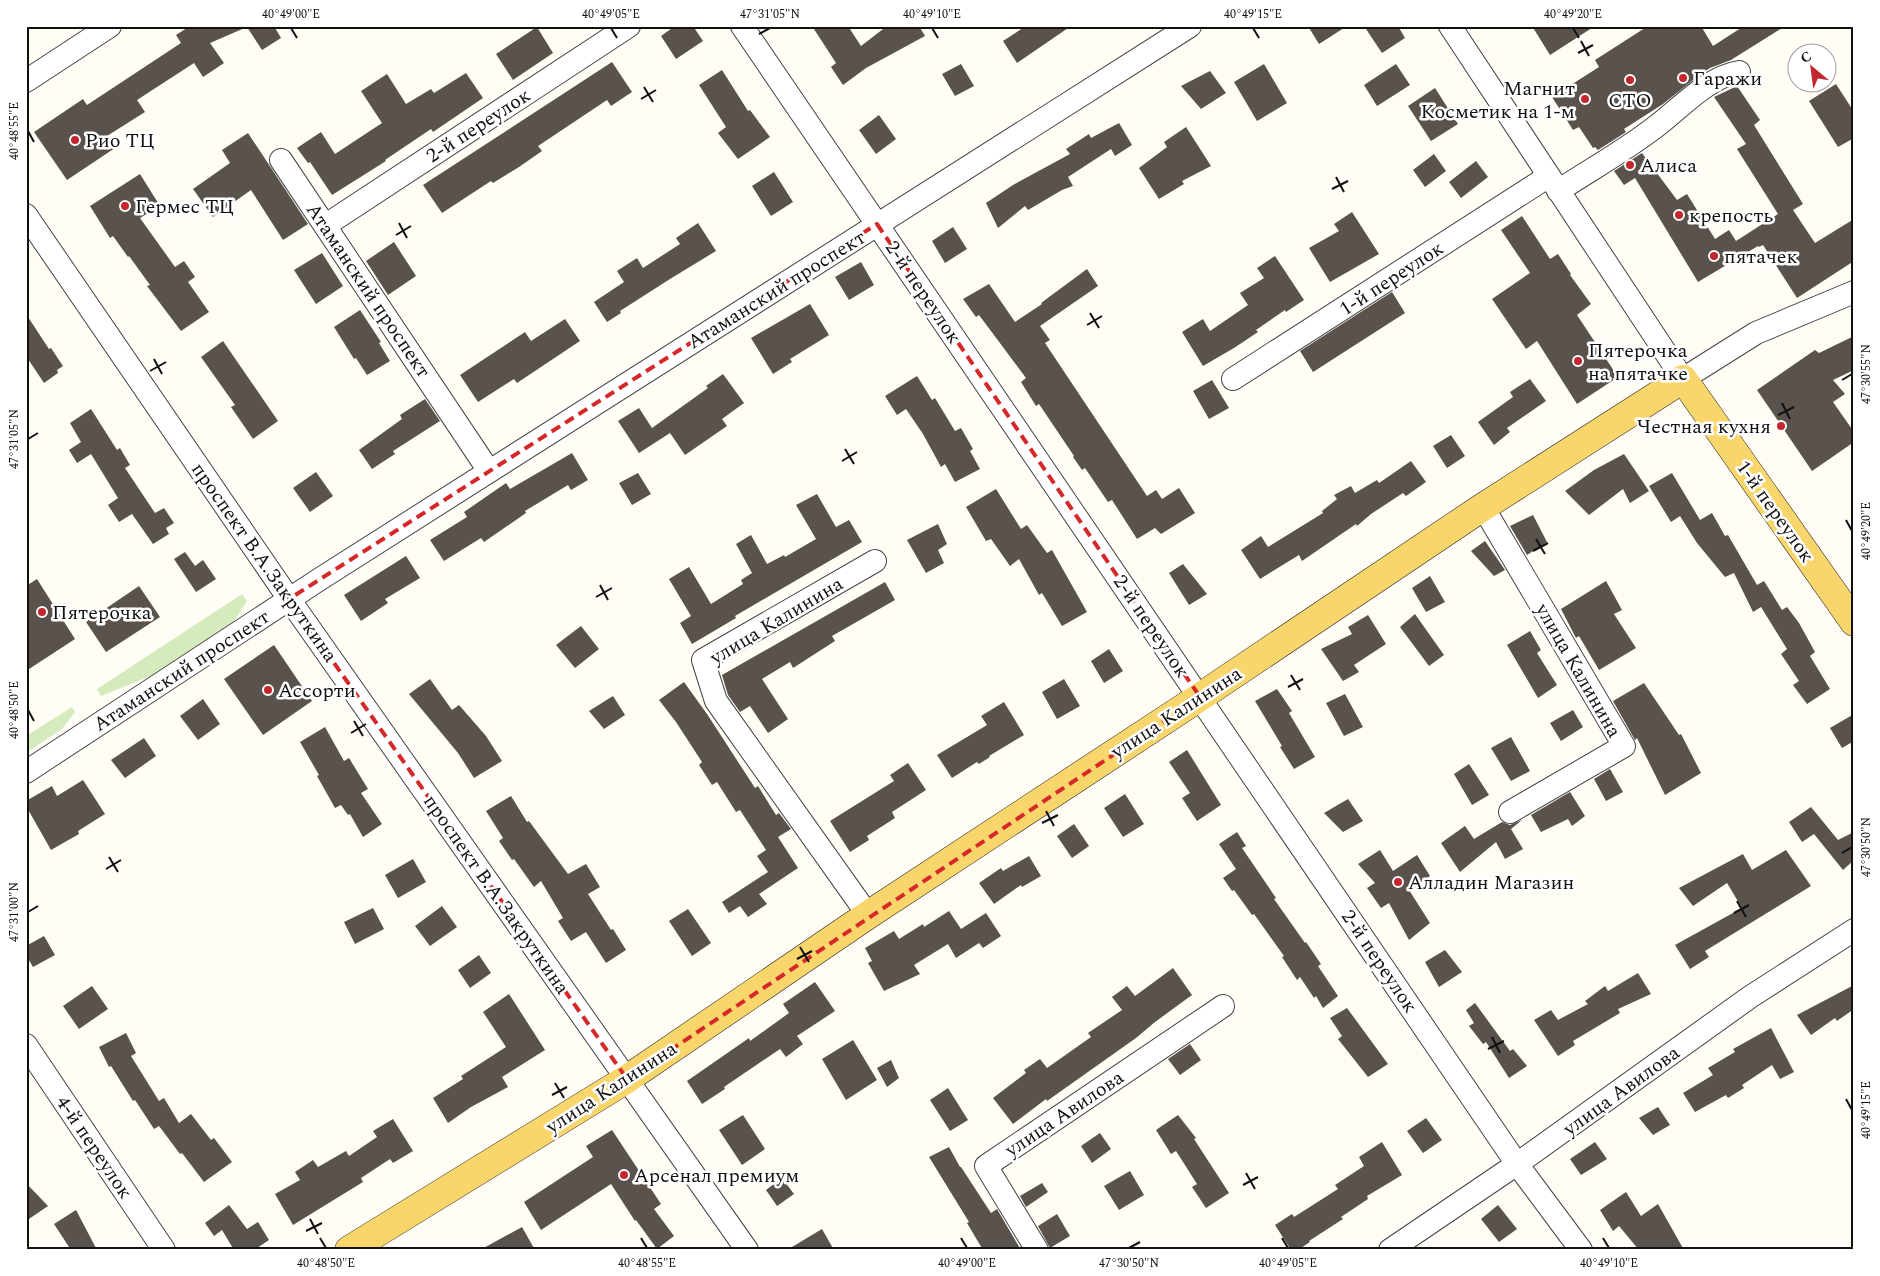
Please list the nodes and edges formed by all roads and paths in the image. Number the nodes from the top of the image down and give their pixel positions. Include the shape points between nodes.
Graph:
1 (110, 26) edge
2 (629, 26) edge
3 (742, 26) edge
4 (1190, 26) edge
5 (1450, 26) edge
6 (1739, 72) dead end
7 (26, 81) edge
8 (282, 160) dead end
9 (1553, 184) junction
10 (26, 215) edge
11 (877, 224) junction
12 (326, 225) junction
13 (1854, 292) edge
14 (1233, 379) dead end
15 (1683, 379) junction
16 (489, 472) junction
17 (1484, 507) junction
18 (874, 561) dead end
19 (289, 599) junction
20 (1854, 622) edge
21 (1200, 697) junction
22 (26, 772) edge
23 (1510, 812) dead end
24 (868, 915) junction
25 (1854, 930) edge
26 (1223, 1006) dead end
27 (26, 1044) edge
28 (627, 1079) junction
29 (1517, 1164) junction
30 (164, 1250) edge
31 (349, 1250) edge
32 (747, 1250) edge
33 (1037, 1250) edge
34 (1390, 1250) edge
35 (1581, 1250) edge

1 - 7 street
2 - 12 street, 2-й переулок
3 - 11 street, 2-й переулок
4 - 11 street, Атаманский проспект
5 - 9 street, 1-й переулок
6 - 9 street via 1728,74 1686,100 1655,128
8 - 12 street, Атаманский проспект
9 - 14 street, 1-й переулок
9 - 15 street, 1-й переулок
10 - 19 street, проспект В.А.Закруткина
11 - 16 street, Атаманский проспект
11 - 21 street, 2-й переулок
12 - 16 street, Атаманский проспект
13 - 15 street, улица Калинина via 1756,333
15 - 17 main road, улица Калинина
15 - 20 main road, 1-й переулок
16 - 19 street, Атаманский проспект
17 - 21 main road, улица Калинина
17 - 23 street, улица Калинина via 1624,746
18 - 24 street, улица Калинина via 702,660 716,701
19 - 22 street, Атаманский проспект
19 - 28 street, проспект В.А.Закруткина
21 - 24 main road, улица Калинина
21 - 29 street, 2-й переулок
24 - 28 main road, улица Калинина
25 - 29 street, улица Авилова via 1750,997
26 - 33 street, улица Авилова via 986,1166
27 - 30 street, 4-й переулок
28 - 31 main road, улица Калинина
28 - 32 street, проспект В.А.Закруткина
29 - 34 street, улица Авилова
29 - 35 street, 2-й переулок

